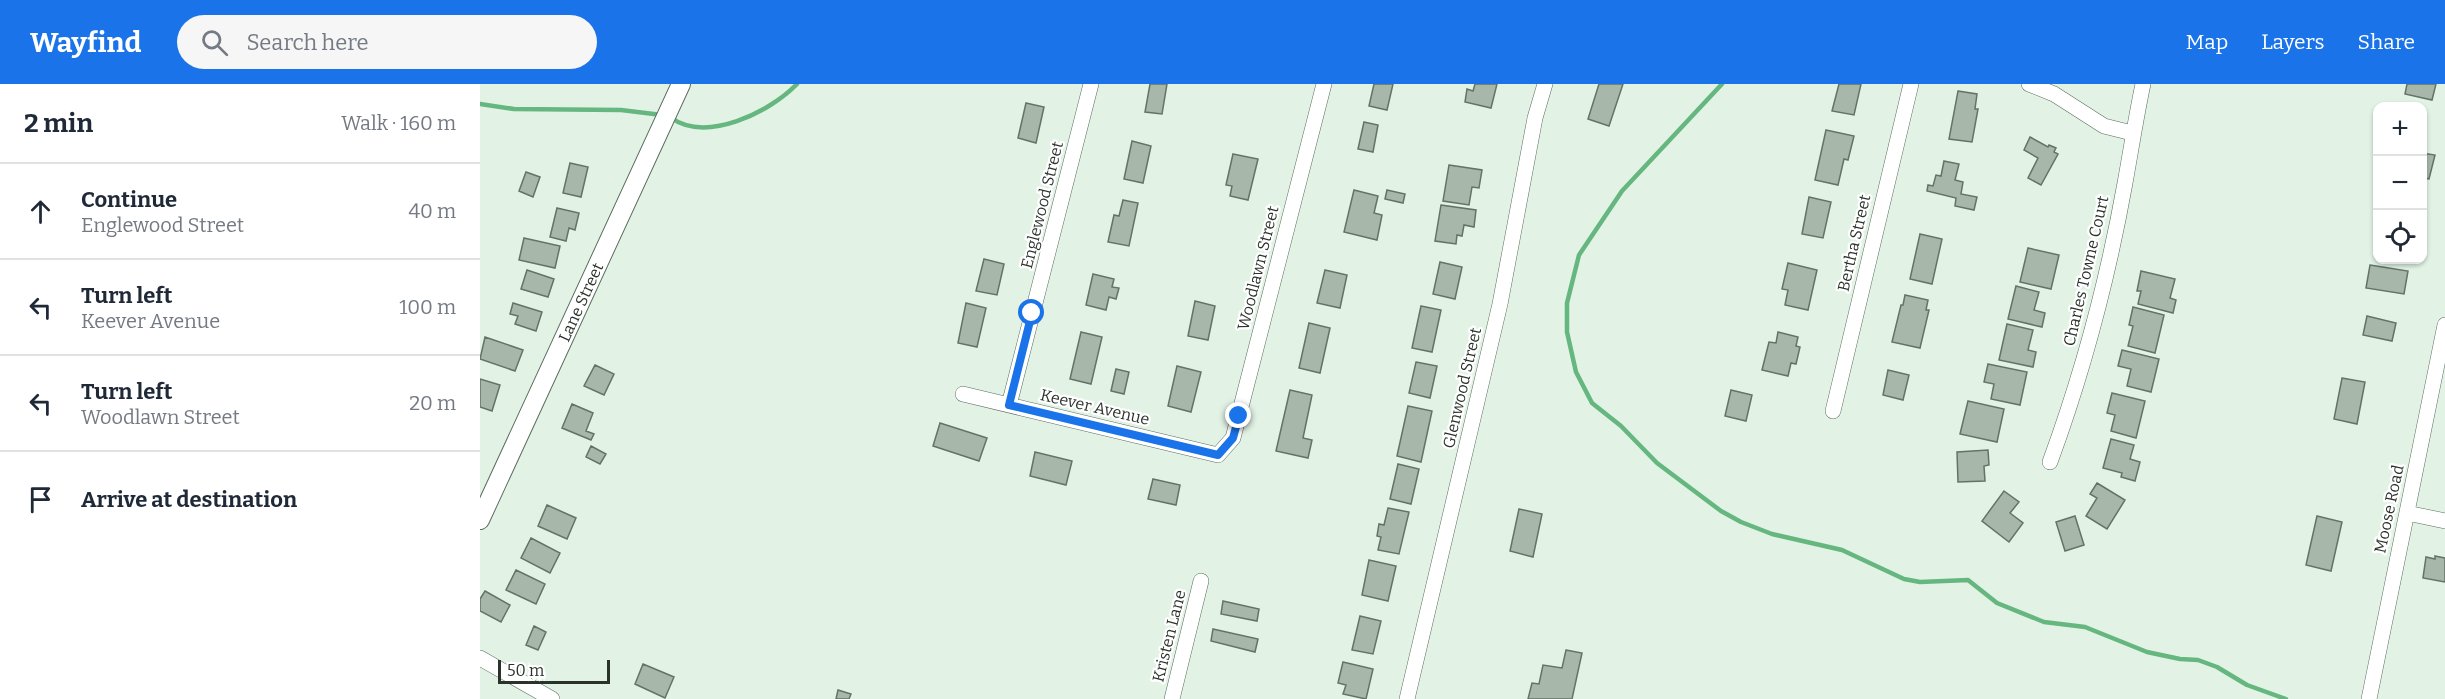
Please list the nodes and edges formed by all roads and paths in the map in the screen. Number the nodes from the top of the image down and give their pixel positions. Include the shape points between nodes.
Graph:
1 (681, 84) edge
2 (1091, 84) edge
3 (1324, 84) edge
4 (1545, 84) edge
5 (1911, 84) edge
6 (2029, 84) edge
7 (2143, 84) edge
8 (2132, 133) junction
9 (2445, 326) edge
10 (963, 394) dead end
11 (1009, 405) junction
12 (1833, 411) dead end
13 (1218, 455) joint
14 (2050, 462) dead end
15 (2407, 513) junction
16 (480, 520) edge
17 (2445, 521) edge
18 (1201, 581) dead end
19 (480, 658) edge
20 (552, 699) edge
21 (1172, 699) edge
22 (1407, 699) edge
23 (2369, 699) edge

1 - 16 main road, Lane Street
2 - 11 street, Englewood Street
3 - 13 street, Woodlawn Street via 1233,438
4 - 22 street, Glenwood Street via 1500,304
5 - 12 street, Bertha Street
6 - 8 street via 2054,94 2104,126
7 - 8 street, Charles Towne Court
8 - 14 street, Charles Towne Court via 2095,314
9 - 15 street, Moose Road
10 - 11 street, Keever Avenue
11 - 13 street, Keever Avenue
15 - 17 street
15 - 23 street, Moose Road
18 - 21 street, Kristen Lane
19 - 20 street

